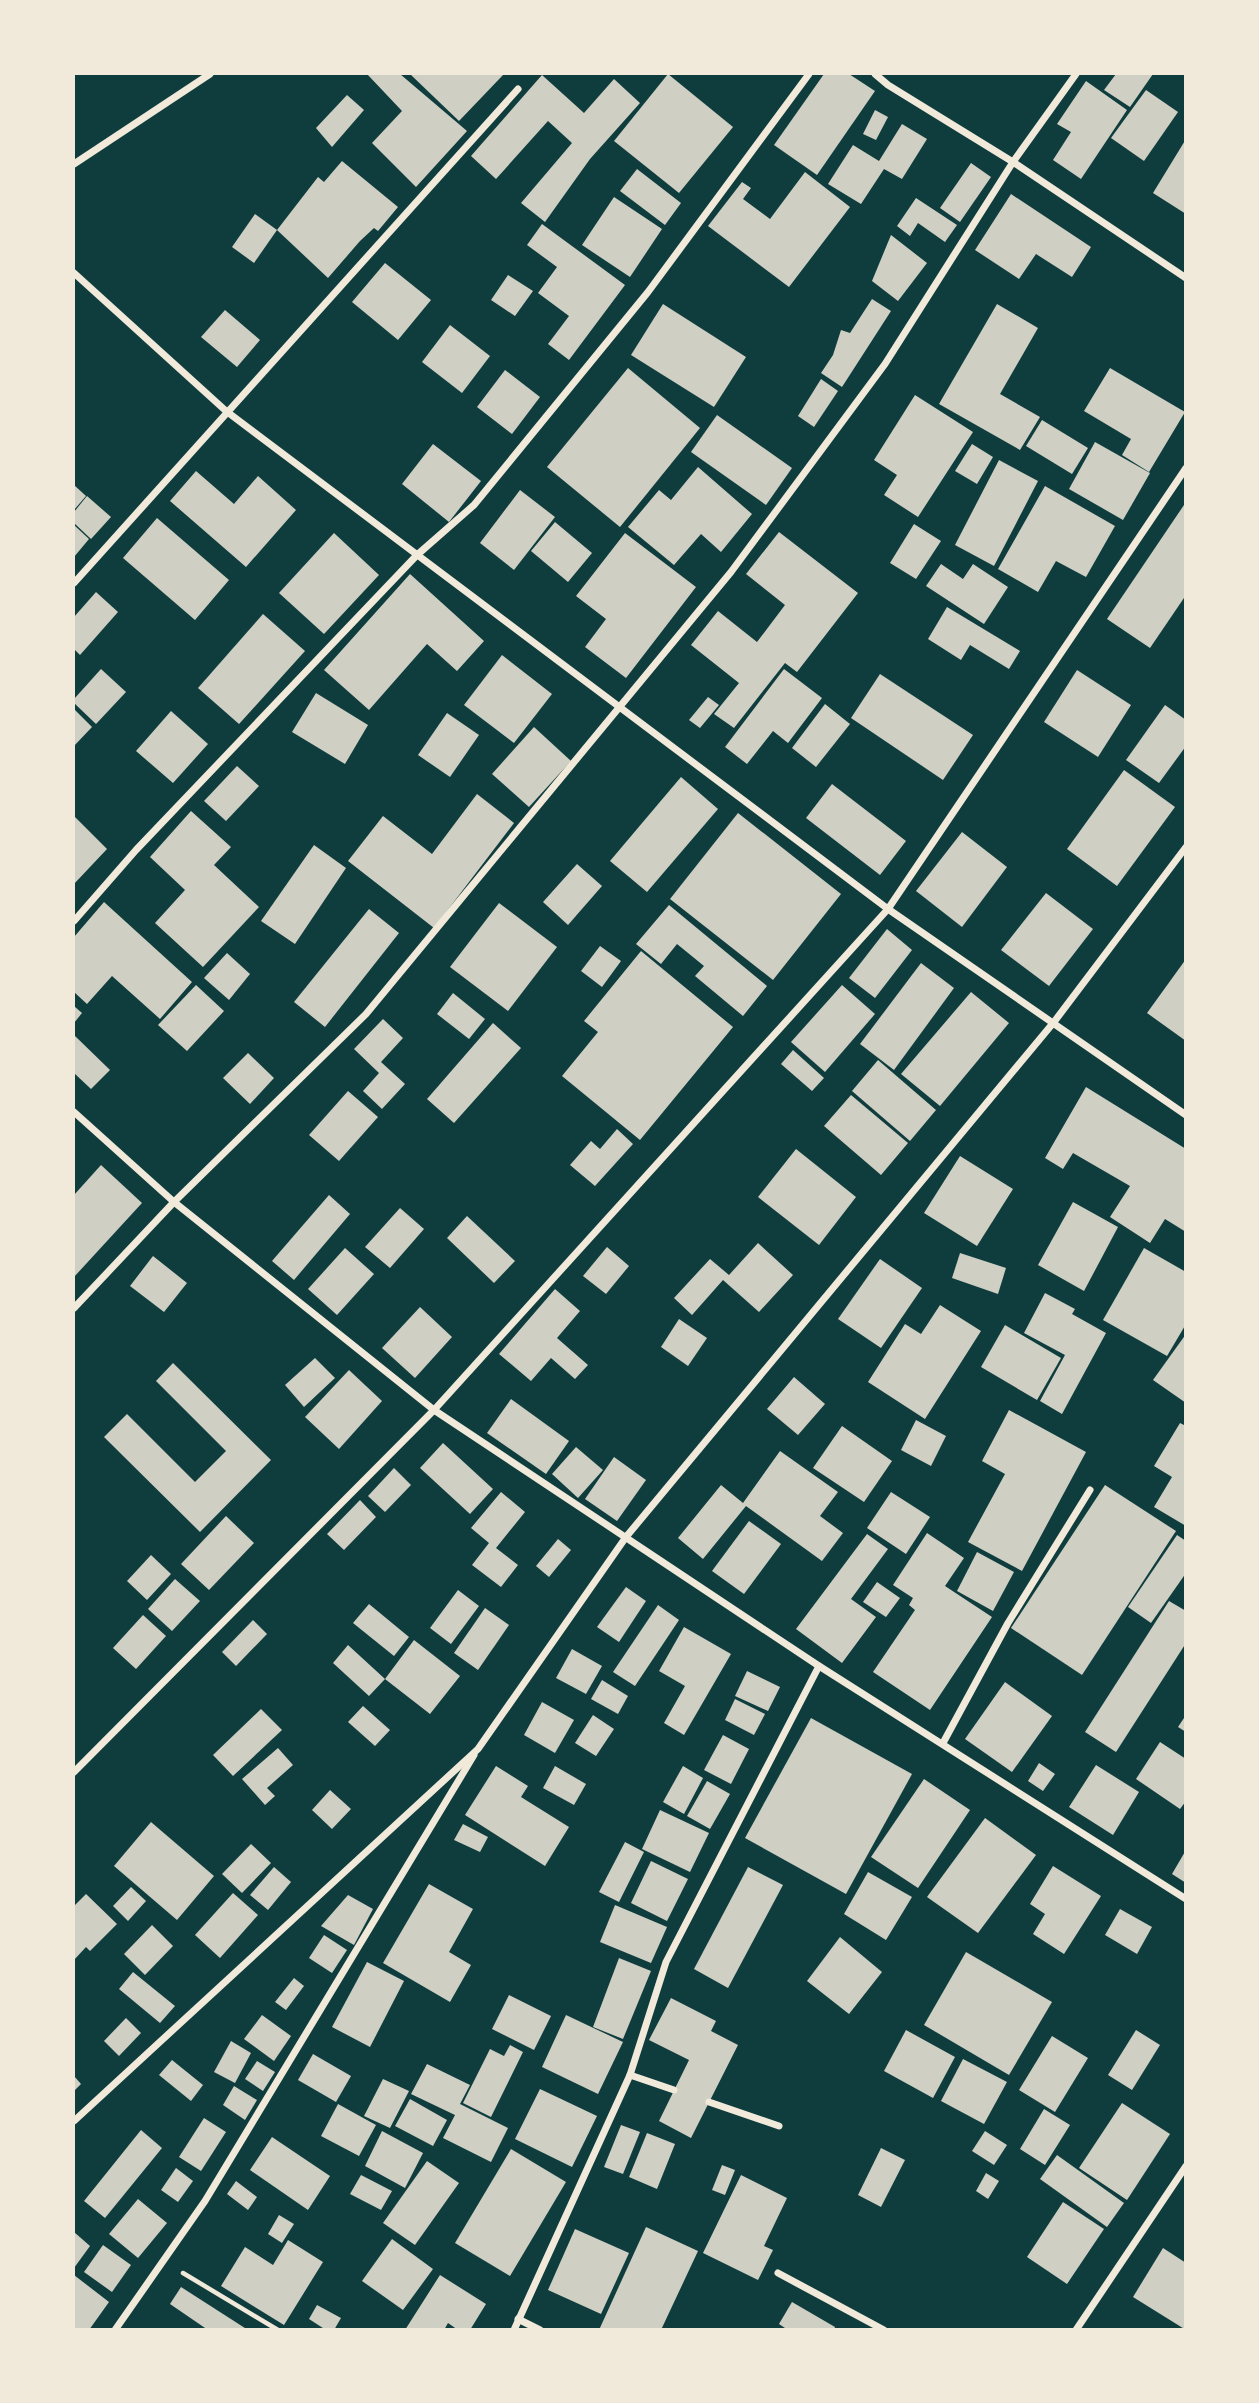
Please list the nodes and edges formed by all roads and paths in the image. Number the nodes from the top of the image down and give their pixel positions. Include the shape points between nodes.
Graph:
1 (210, 74) edge
2 (809, 74) edge
3 (875, 74) edge
4 (1076, 74) edge
5 (518, 89) dead end
6 (1013, 162) junction
7 (74, 164) edge
8 (74, 274) edge
9 (1185, 278) edge
10 (226, 411) junction
11 (1185, 468) edge
12 (417, 555) junction
13 (74, 583) edge
14 (621, 706) junction
15 (1185, 847) edge
16 (888, 909) junction
17 (74, 920) edge
18 (1054, 1022) junction
19 (74, 1112) edge
20 (1185, 1115) edge
21 (174, 1202) junction
22 (74, 1308) edge
23 (434, 1410) junction
24 (1090, 1490) dead end
25 (626, 1537) junction
26 (819, 1666) junction
27 (943, 1743) junction
28 (478, 1749) junction
29 (74, 1772) edge
30 (1185, 1899) edge
31 (630, 2075) junction
32 (674, 2090) dead end
33 (709, 2102) dead end
34 (74, 2121) edge
35 (779, 2126) dead end
36 (1185, 2166) edge
37 (164, 2262) junction
38 (778, 2273) dead end
39 (518, 2319) junction
40 (115, 2329) edge
41 (278, 2329) edge
42 (514, 2329) edge
43 (540, 2329) edge
44 (884, 2329) edge
45 (1076, 2329) edge

1 - 7 street
2 - 12 street via 648,292 474,505
3 - 6 street
4 - 6 street
5 - 10 street
6 - 9 street
6 - 14 street via 885,364 731,572
8 - 10 street
10 - 12 street
10 - 13 street
11 - 16 street
12 - 14 street
12 - 17 street
14 - 16 street
14 - 21 street via 366,1014
15 - 18 street
16 - 18 street
16 - 23 street
18 - 20 street
18 - 25 street
19 - 21 street
21 - 22 street
21 - 23 street
23 - 25 street
23 - 29 street
24 - 27 street via 1008,1623
25 - 26 street
25 - 28 street
26 - 27 street
26 - 31 street via 666,1962
27 - 30 street
28 - 34 street
28 - 37 street
31 - 32 street
31 - 39 street
33 - 35 street
36 - 45 street
37 - 40 street
37 - 41 path
38 - 44 street
39 - 42 street
39 - 43 street

